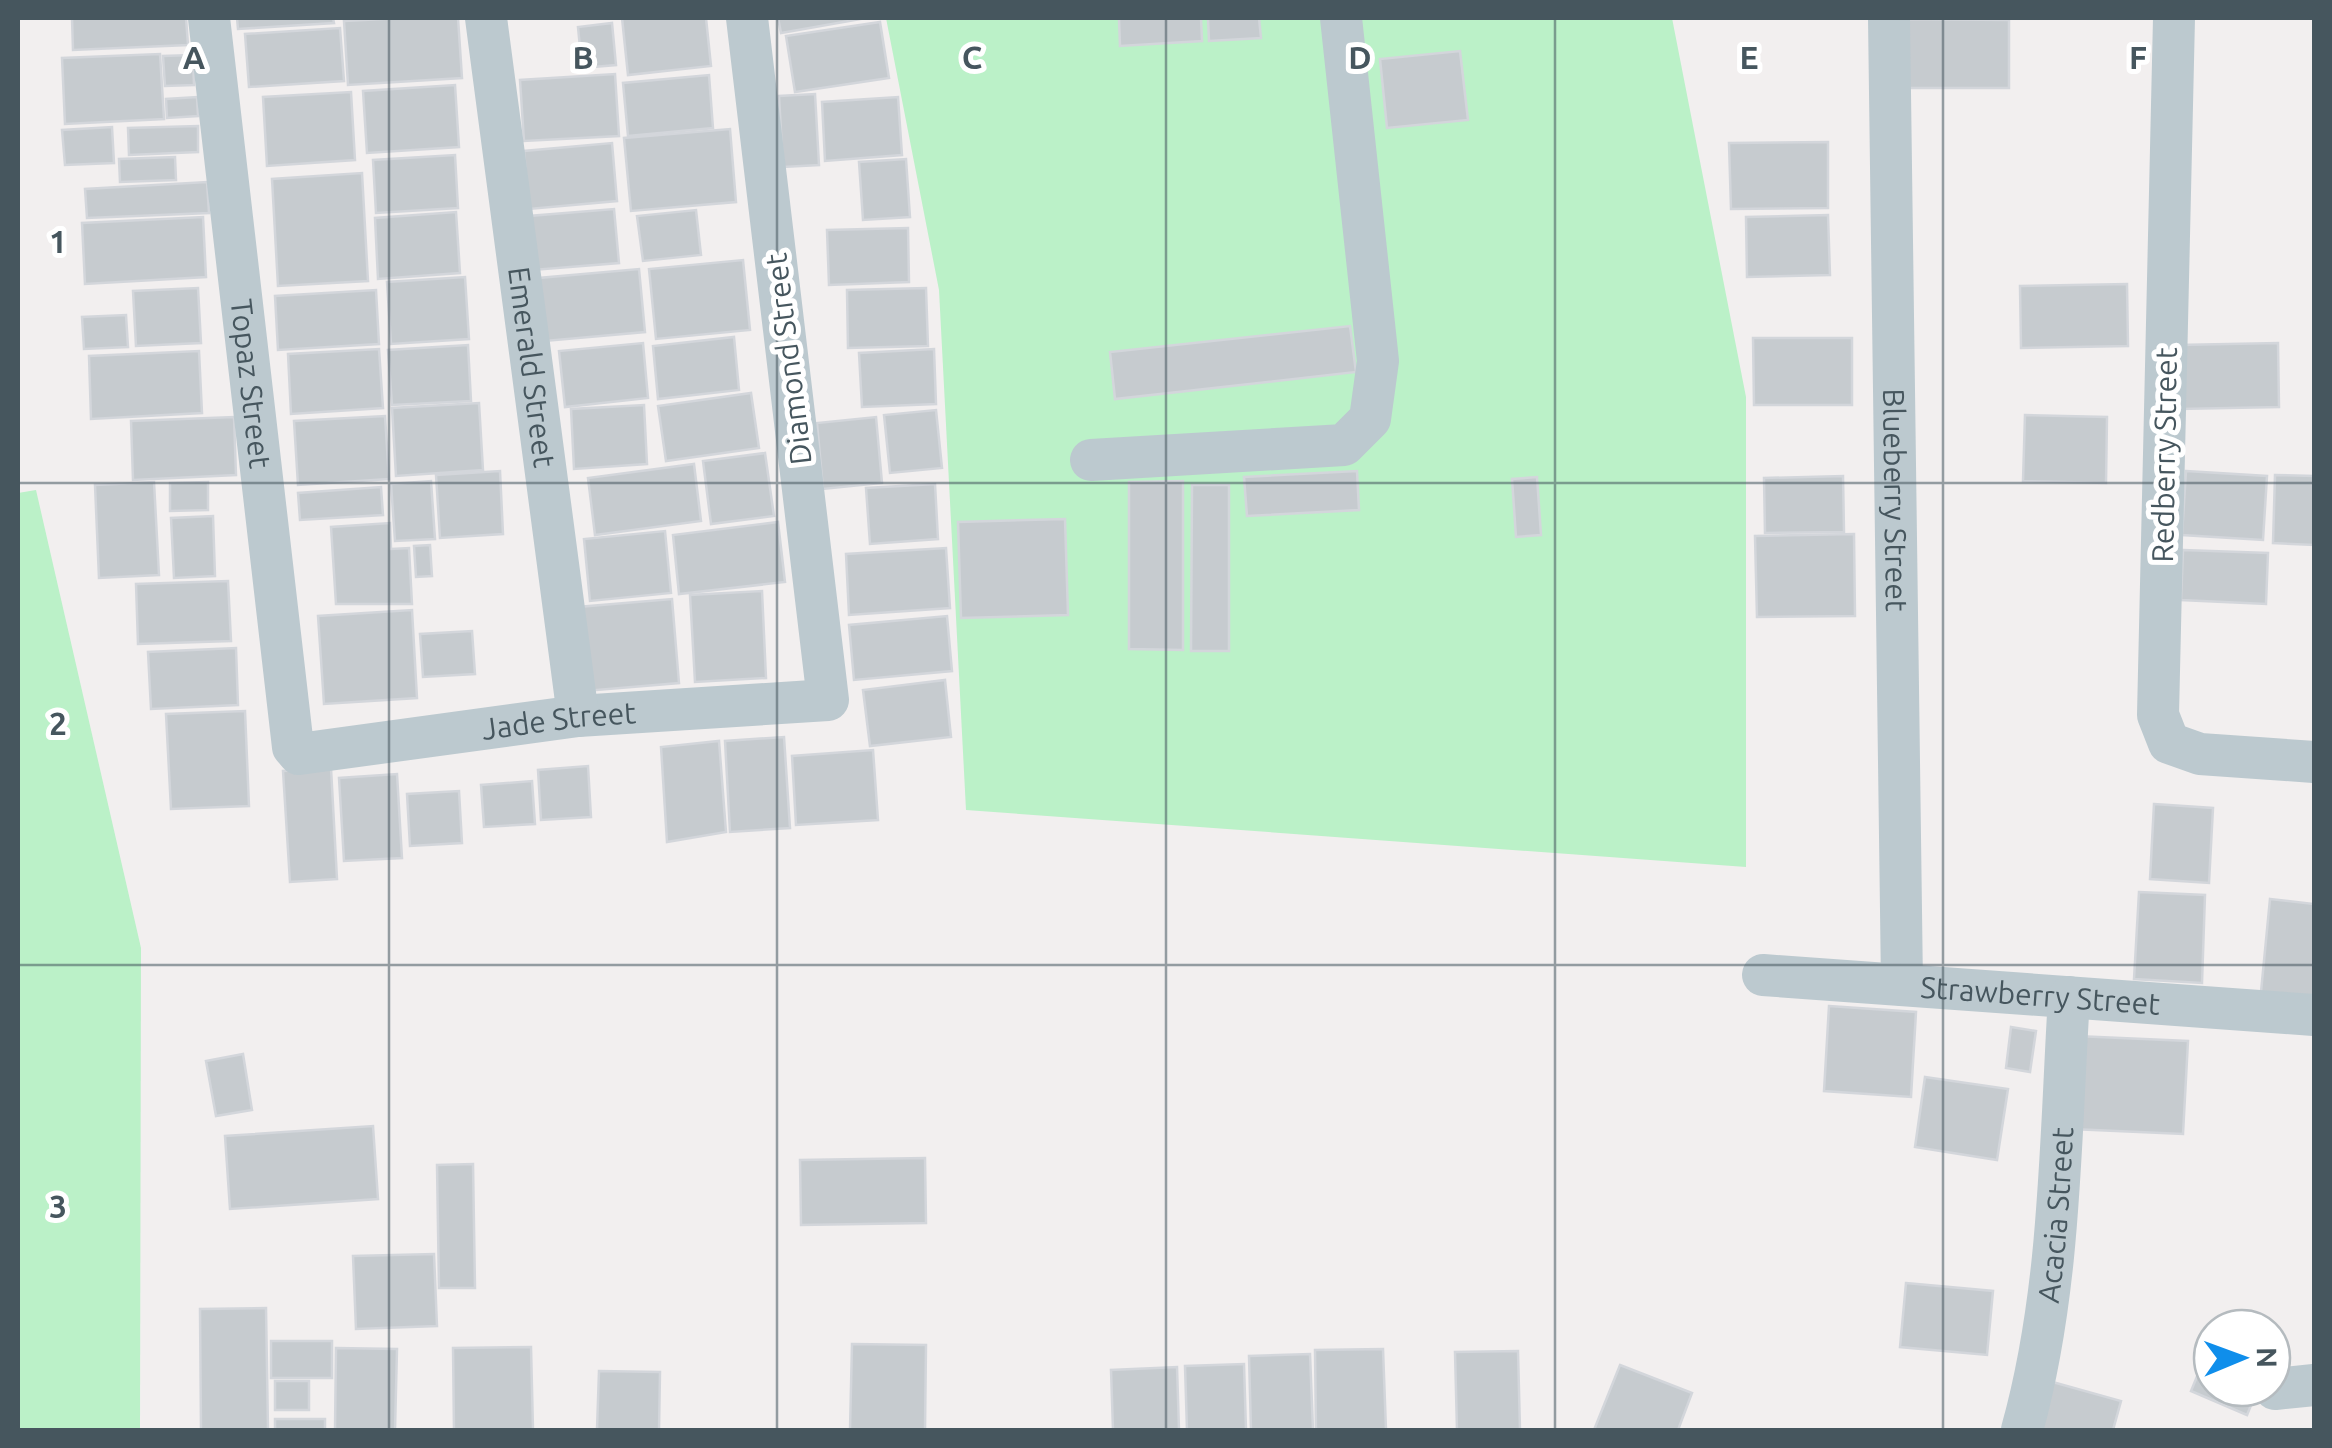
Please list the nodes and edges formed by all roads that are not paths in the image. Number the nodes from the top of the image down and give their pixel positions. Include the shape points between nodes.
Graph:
1 (209, 18) edge
2 (486, 18) edge
3 (747, 18) edge
4 (1342, 18) edge
5 (1889, 18) edge
6 (2174, 18) edge
7 (1090, 460) dead end
8 (828, 700) joint
9 (578, 716) junction
10 (294, 750) joint
11 (2314, 762) edge
12 (1763, 975) dead end
13 (1902, 985) junction
14 (2069, 997) junction
15 (2314, 1015) edge
16 (2022, 1430) edge

1 - 10 street, Topaz Street
2 - 9 street, Emerald Street
3 - 8 street, Diamond Street
4 - 7 street via 1378,361 1370,419 1344,445
5 - 13 street, Blueberry Street
6 - 11 street, Redberry Street via 2158,715 2169,743 2200,754
8 - 9 street, Jade Street
9 - 10 street, Jade Street
12 - 13 street, Strawberry Street
13 - 14 street, Strawberry Street
14 - 15 street, Strawberry Street
14 - 16 street, Acacia Street via 2054,1252 2038,1370

